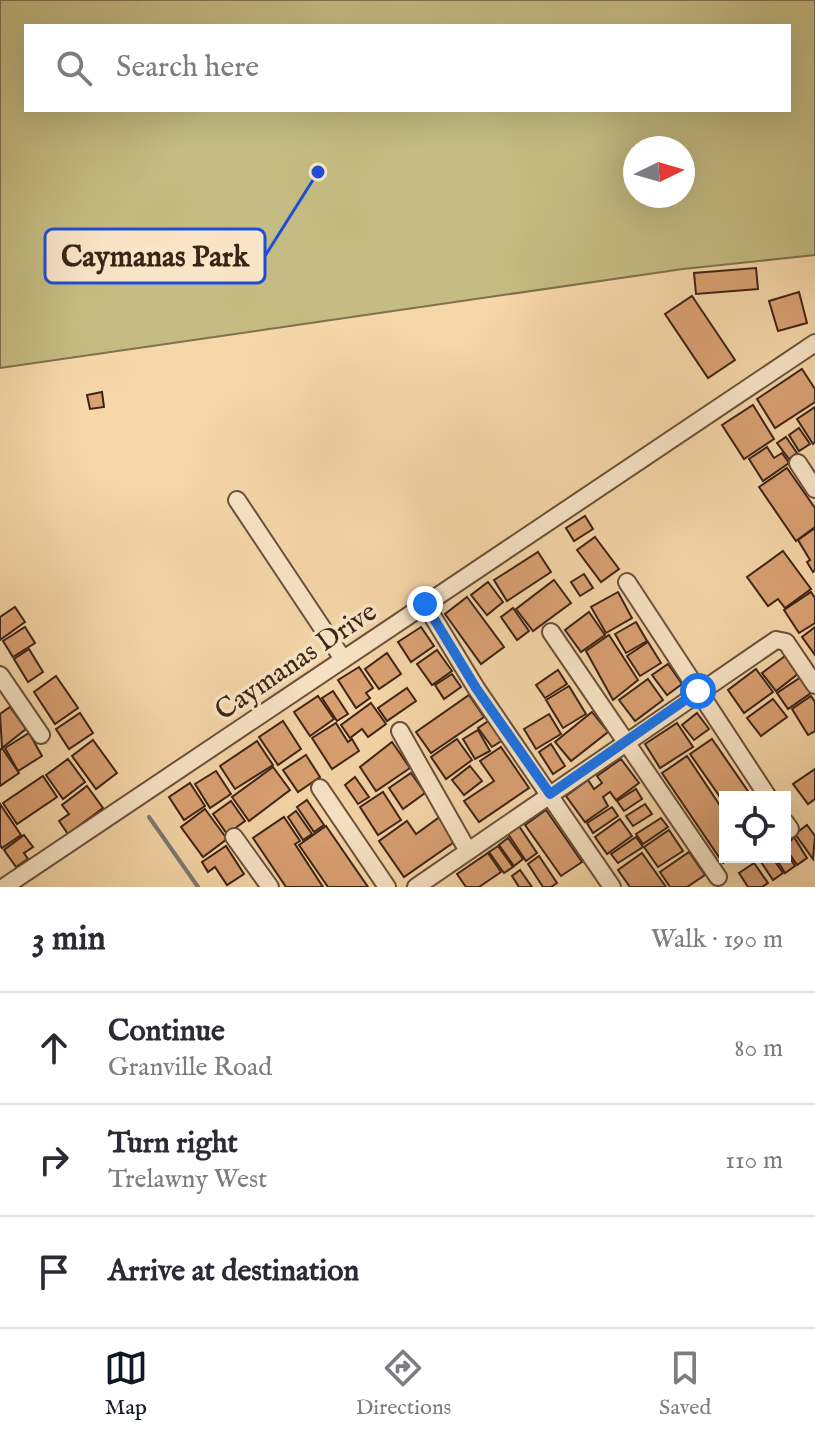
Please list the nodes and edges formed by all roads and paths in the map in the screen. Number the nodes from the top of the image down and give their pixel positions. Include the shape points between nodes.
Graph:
1 (815, 343) edge
2 (798, 463) dead end
3 (815, 489) edge
4 (237, 500) dead end
5 (627, 582) dead end
6 (425, 604) junction
7 (551, 632) dead end
8 (343, 659) junction
9 (0, 675) edge
10 (815, 685) edge
11 (698, 691) junction
12 (400, 731) dead end
13 (41, 735) dead end
14 (625, 742) junction
15 (320, 788) dead end
16 (764, 791) edge
17 (550, 794) junction
18 (234, 837) dead end
19 (468, 851) junction
20 (718, 877) dead end
21 (4, 887) edge
22 (270, 887) edge
23 (387, 887) edge
24 (416, 887) edge
25 (612, 887) edge

1 - 6 street, Caymanas Drive
2 - 3 street
4 - 8 street
5 - 11 street
6 - 8 street, Caymanas Drive
6 - 17 street
7 - 14 street
8 - 21 street, Caymanas Drive
9 - 13 street
10 - 11 street via 780,639
11 - 14 street
11 - 16 street
12 - 19 street
14 - 17 street
14 - 20 street
15 - 23 street
17 - 19 street
17 - 25 street
18 - 22 street
19 - 24 street

